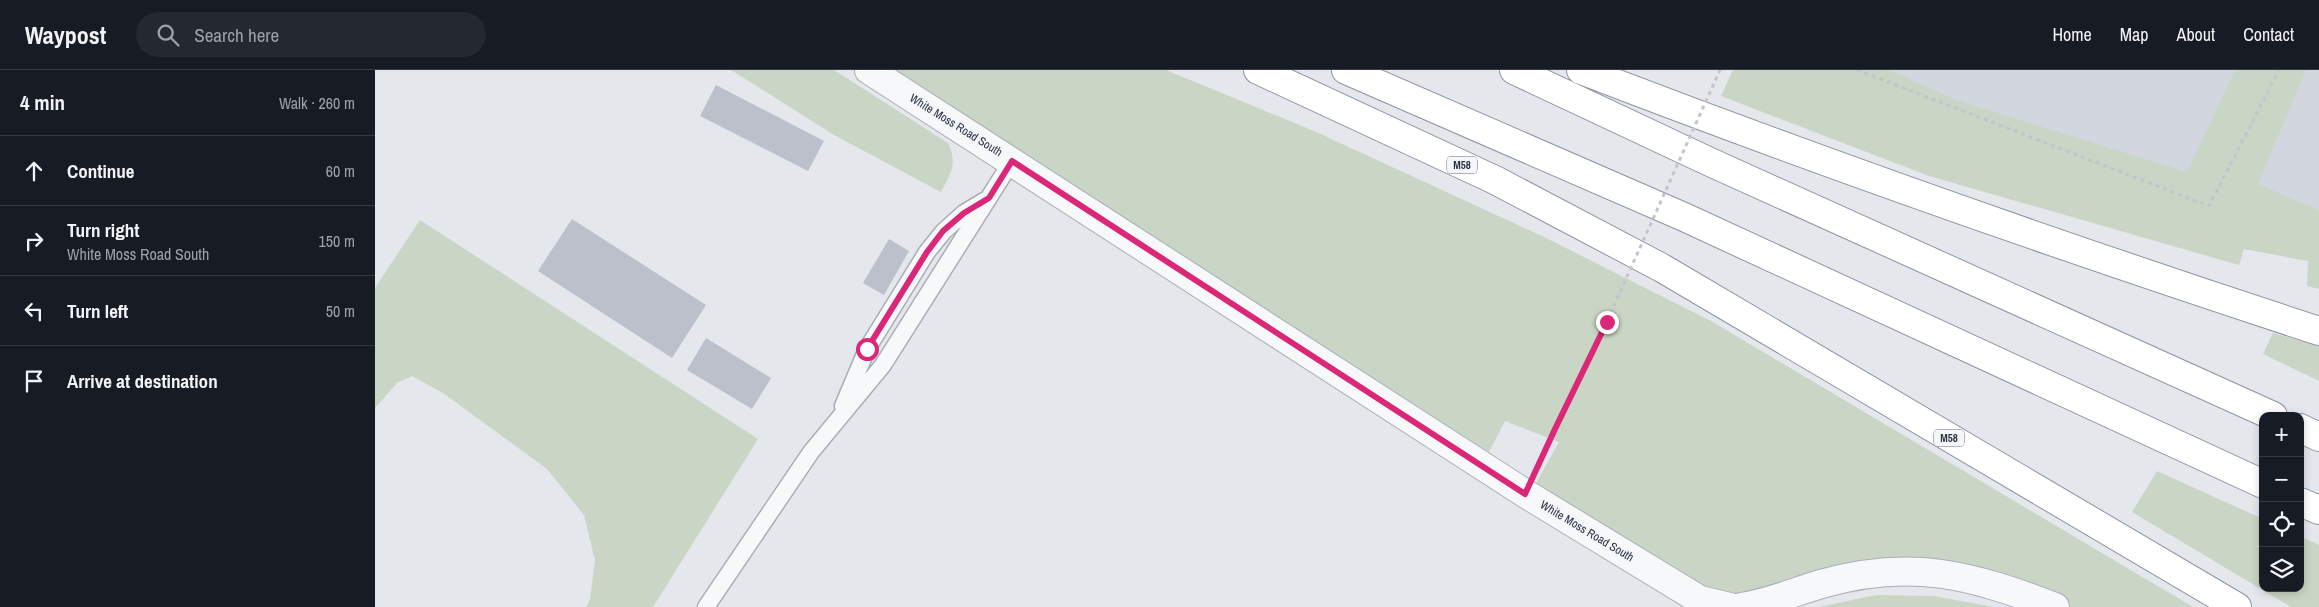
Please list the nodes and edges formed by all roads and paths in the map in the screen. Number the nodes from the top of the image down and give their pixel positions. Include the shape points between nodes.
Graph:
1 (869, 70) edge
2 (1258, 70) edge
3 (1346, 70) edge
4 (1514, 70) edge
5 (1581, 70) edge
6 (1720, 70) edge
7 (1857, 70) edge
8 (2279, 70) edge
9 (1012, 161) junction
10 (989, 198) junction
11 (2319, 331) edge
12 (2264, 412) edge
13 (839, 417) junction
14 (2304, 430) edge
15 (2319, 436) edge
16 (2259, 482) edge
17 (1525, 494) junction
18 (2304, 504) edge
19 (2319, 510) edge
20 (706, 607) edge
21 (1730, 607) edge
22 (1741, 607) edge
23 (2055, 607) edge
24 (2237, 607) edge

1 - 9 street, White Moss Road South
2 - 24 highway, M58 via 1495,180 1662,268
3 - 16 highway via 1684,216
4 - 12 highway
5 - 11 highway via 2093,257
6 - 17 path, bridge via 1607,322
7 - 8 path via 2209,206
9 - 10 lane
9 - 17 street, White Moss Road South
10 - 13 lane via 883,366
10 - 13 lane via 943,231 927,252 867,349
13 - 20 lane via 811,452
14 - 15 highway
17 - 21 street, White Moss Road South via 1700,600
18 - 19 highway
22 - 23 street via 1761,604 1837,580 1891,571 1931,571 1970,578

